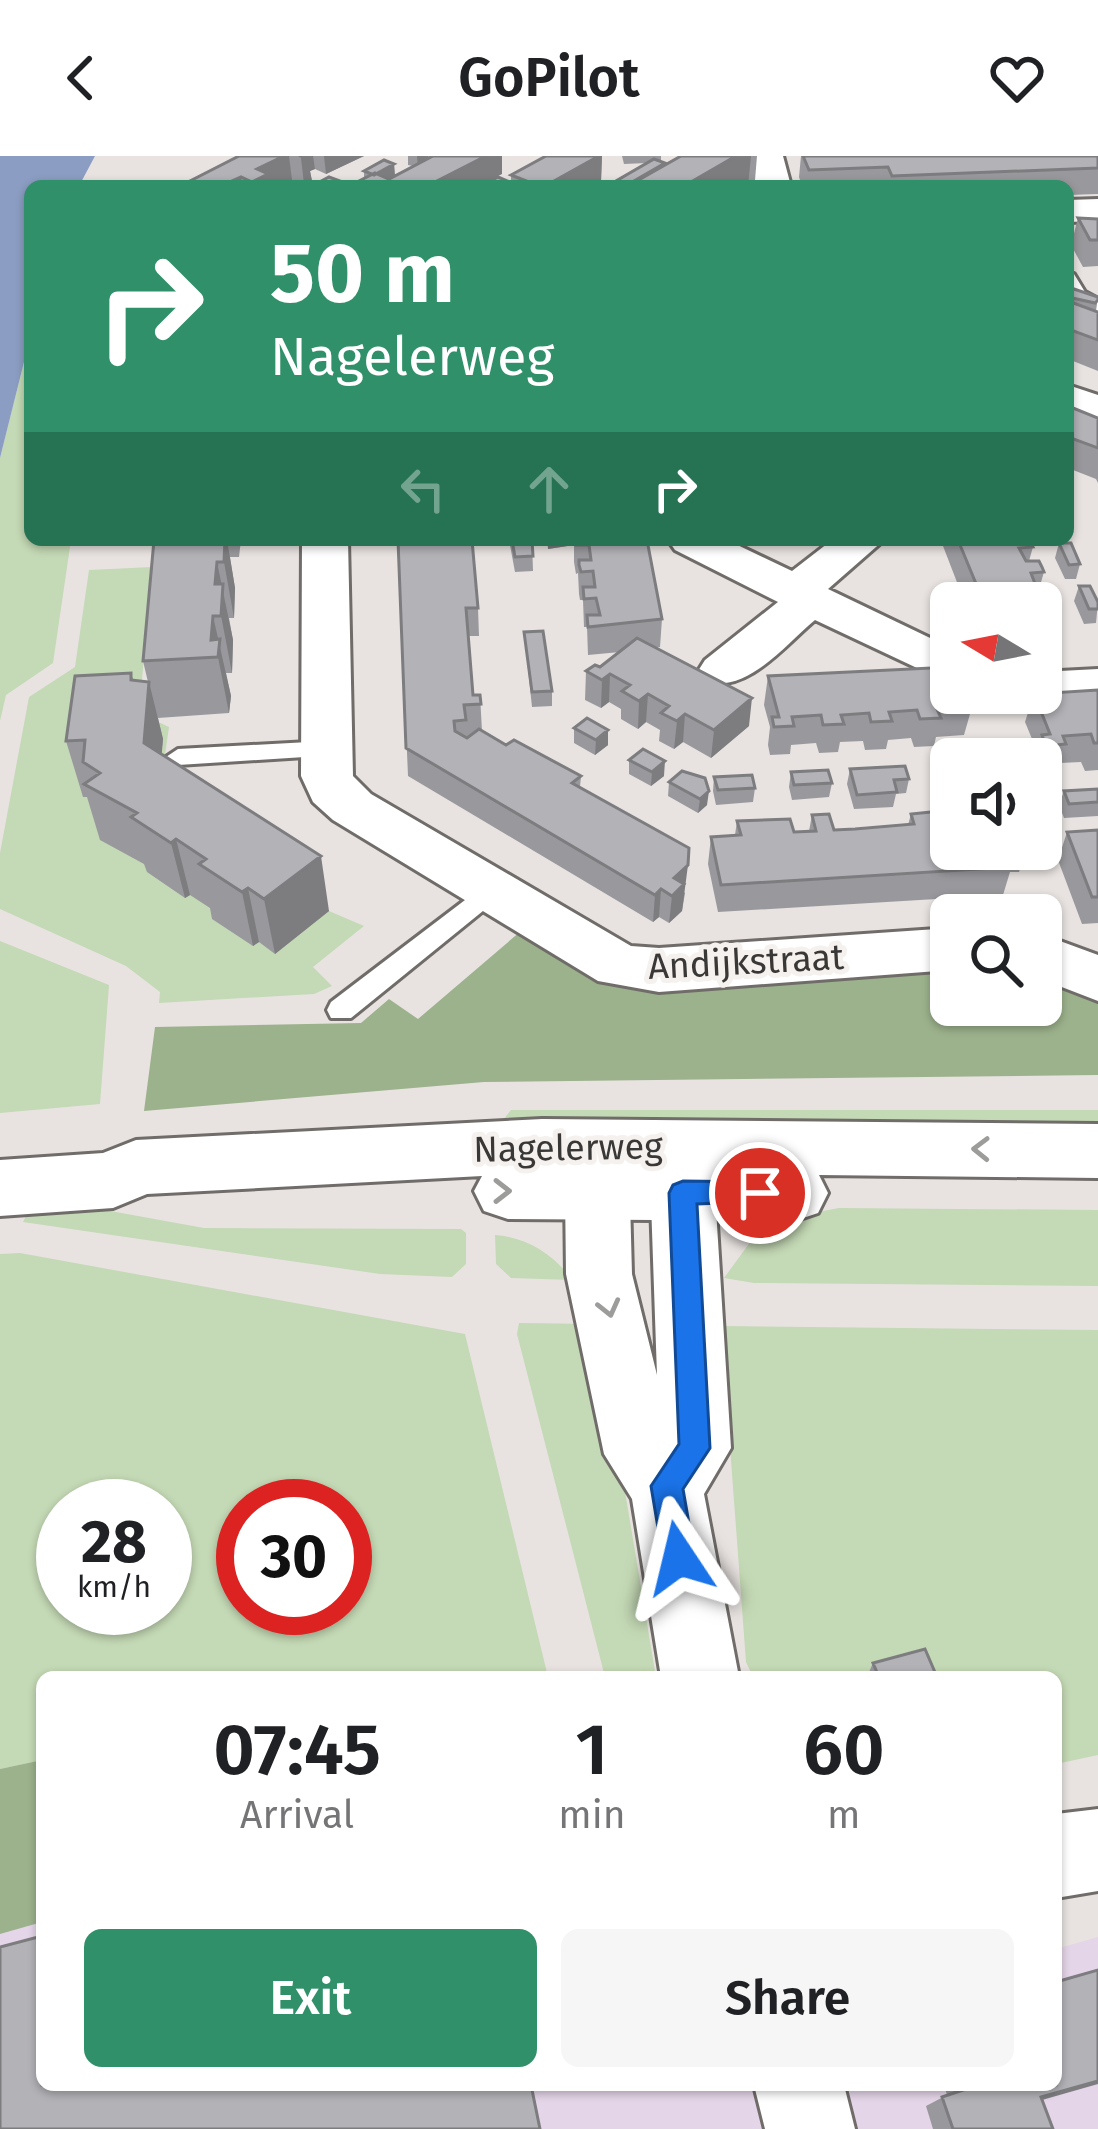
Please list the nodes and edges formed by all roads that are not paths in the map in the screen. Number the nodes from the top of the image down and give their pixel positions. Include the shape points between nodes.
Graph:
1 (1074, 289) edge
2 (1098, 306) edge
3 (325, 546) edge
4 (703, 546) edge
5 (855, 546) edge
6 (802, 596) junction
7 (930, 658) edge
8 (723, 670) dead end
9 (1098, 685) edge
10 (1062, 687) edge
11 (327, 749) junction
12 (178, 757) dead end
13 (490, 891) junction
14 (930, 950) edge
15 (1062, 964) edge
16 (1098, 979) edge
17 (341, 1010) dead end
18 (1098, 1151) edge
19 (640, 1177) junction
20 (0, 1189) edge
21 (1098, 1196) edge
22 (699, 1671) edge
23 (1098, 1850) edge
24 (1062, 1855) edge
25 (800, 2091) edge
26 (810, 2129) edge

1 - 2 lane
3 - 11 street, Andijkstraat
4 - 6 street
5 - 6 street
6 - 7 street
6 - 8 street
9 - 10 street
11 - 12 lane
11 - 13 street, Andijkstraat via 327,776 341,799
13 - 14 street, Andijkstraat via 604,961 635,969
13 - 17 lane
15 - 16 street
18 -> 19 street, Nagelerweg
19 - 20 street, Nagelerweg via 133,1192 113,1180
19 - 21 street, Nagelerweg
19 - 22 street via 599,1274 640,1454 666,1486
23 - 24 street
25 - 26 street

